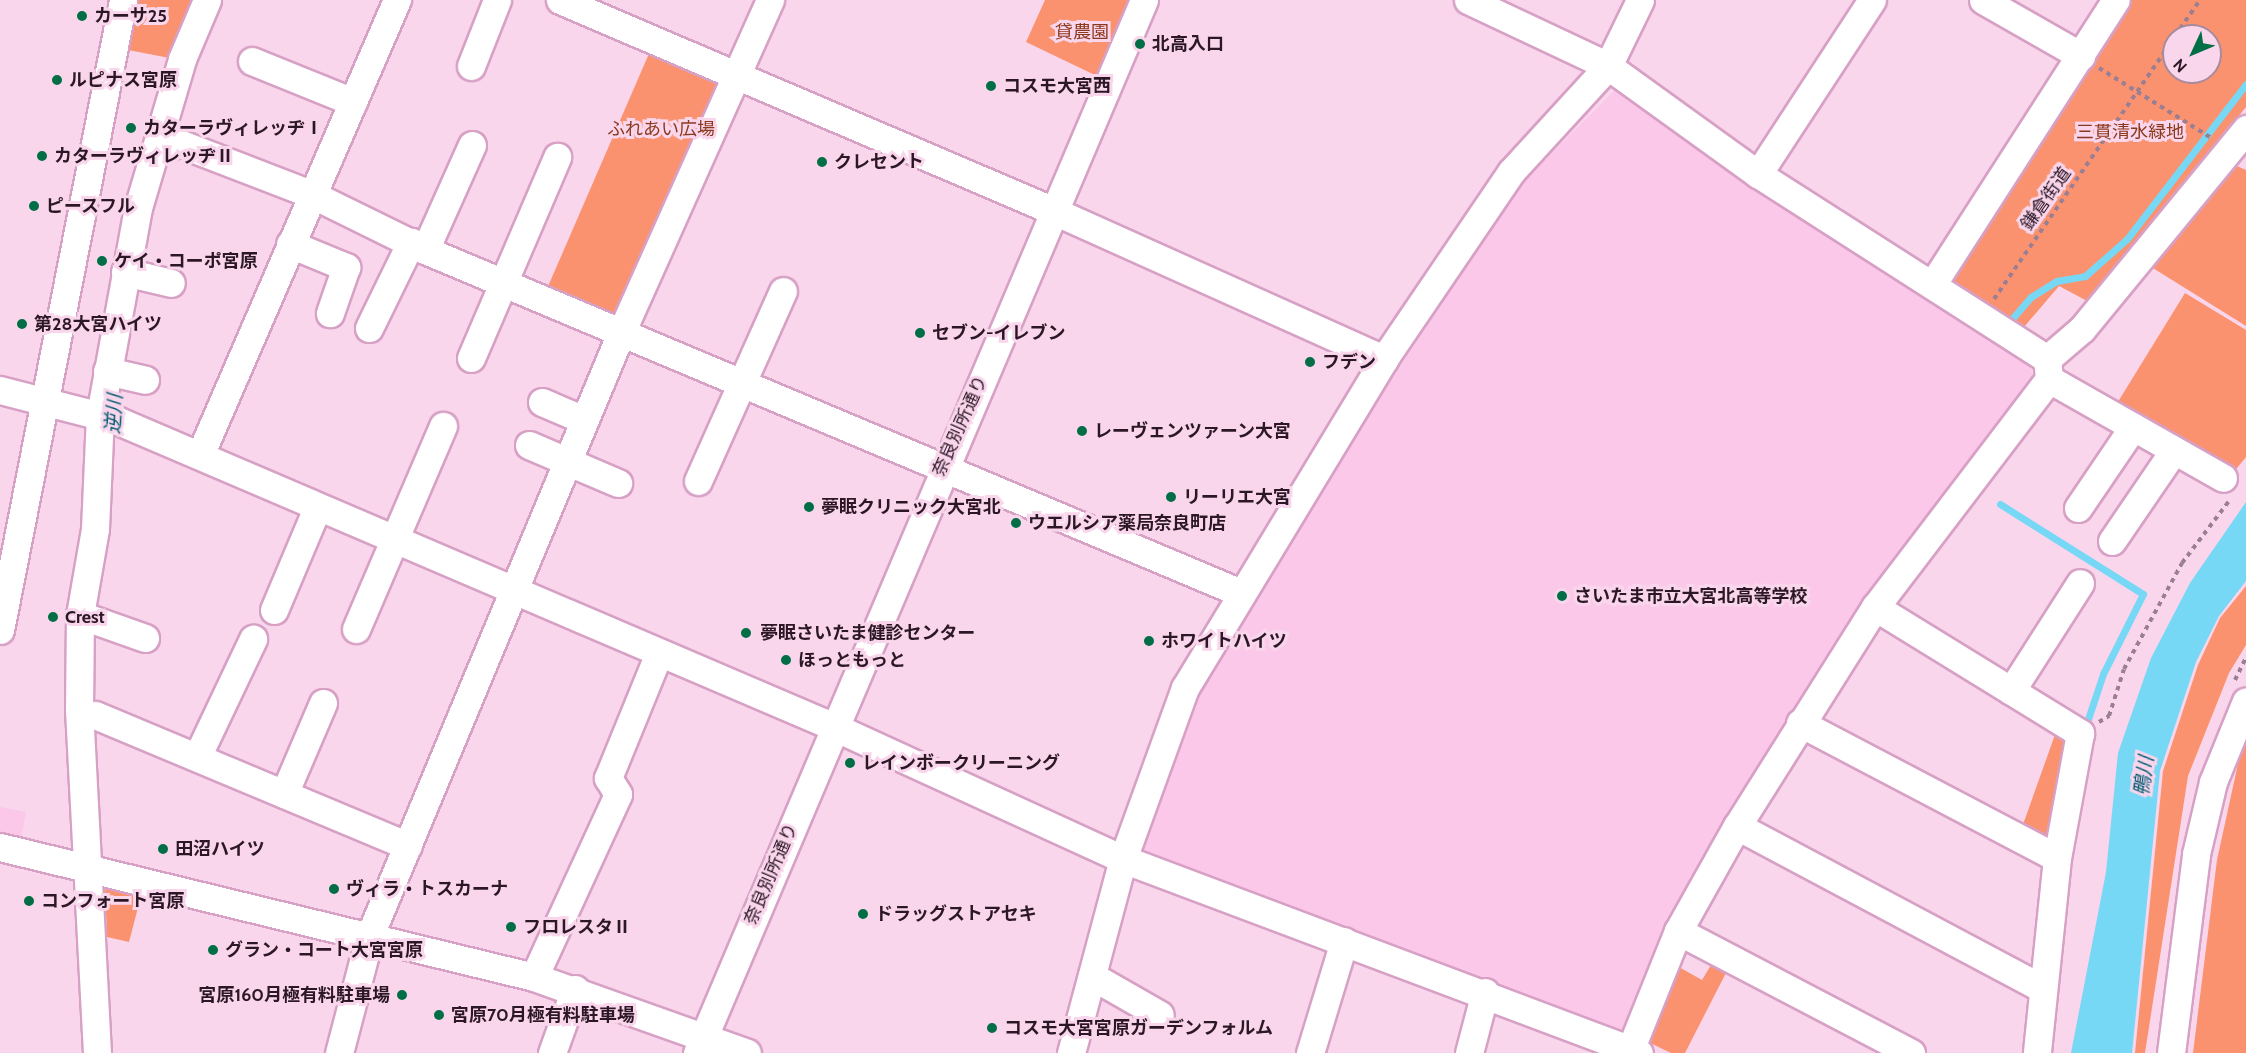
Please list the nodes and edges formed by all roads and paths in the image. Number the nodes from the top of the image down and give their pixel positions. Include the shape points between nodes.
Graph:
1 (123, 0) edge
2 (207, 0) edge
3 (397, 0) edge
4 (496, 0) edge
5 (560, 0) edge
6 (770, 0) edge
7 (1144, 0) edge
8 (1468, 0) edge
9 (1640, 0) edge
10 (1872, 0) edge
11 (1983, 0) edge
12 (2116, 0) edge
13 (2200, 0) edge
14 (602, 8) edge
15 (2183, 24) edge
16 (2162, 55) edge
17 (2081, 56) junction
18 (252, 61) dead end
19 (471, 66) dead end
20 (1608, 66) junction
21 (740, 78) junction
22 (2137, 92) junction
23 (353, 102) junction
24 (2195, 128) dead end
25 (2246, 129) edge
26 (176, 142) dead end
27 (472, 145) dead end
28 (557, 157) dead end
29 (1758, 174) junction
30 (313, 195) junction
31 (1054, 211) junction
32 (290, 244) junction
33 (418, 246) junction
34 (132, 273) junction
35 (502, 282) junction
36 (171, 283) dead end
37 (1932, 285) junction
38 (783, 291) dead end
39 (330, 314) dead end
40 (1981, 317) junction
41 (369, 328) dead end
42 (621, 333) junction
43 (471, 358) dead end
44 (1384, 359) junction
45 (2048, 369) junction
46 (741, 385) junction
47 (0, 390) edge
48 (45, 400) junction
49 (542, 402) dead end
50 (108, 417) junction
51 (585, 420) junction
52 (443, 426) dead end
53 (2133, 427) junction
54 (529, 445) dead end
55 (2174, 450) junction
56 (200, 455) junction
57 (567, 461) junction
58 (942, 468) junction
59 (698, 482) dead end
60 (618, 483) dead end
61 (2229, 486) joint
62 (317, 508) junction
63 (2078, 508) dead end
64 (391, 541) junction
65 (2112, 541) dead end
66 (2080, 583) dead end
67 (512, 591) junction
68 (1241, 593) junction
69 (1875, 607) junction
70 (274, 610) dead end
71 (89, 617) junction
72 (356, 629) dead end
73 (0, 630) edge
74 (145, 638) dead end
75 (253, 639) dead end
76 (659, 653) junction
77 (2011, 691) junction
78 (2246, 701) edge
79 (323, 703) dead end
80 (95, 715) dead end
81 (1800, 723) junction
82 (832, 726) junction
83 (2080, 734) junction
84 (197, 757) junction
85 (284, 794) junction
86 (1737, 826) junction
87 (408, 846) junction
88 (0, 847) edge
89 (2057, 858) junction
90 (1123, 859) junction
91 (89, 869) junction
92 (1678, 931) junction
93 (370, 935) junction
94 (1344, 941) junction
95 (1092, 976) junction
96 (534, 977) junction
97 (2042, 988) junction
98 (575, 989) junction
99 (1485, 992) junction
100 (1160, 1015) dead end
101 (700, 1044) edge
102 (1633, 1052) edge
103 (97, 1053) edge
104 (339, 1053) edge
105 (552, 1053) edge
106 (747, 1053) edge
107 (1071, 1053) edge
108 (1310, 1053) edge
109 (1469, 1053) edge
110 (1911, 1053) edge
111 (2037, 1053) edge
112 (2171, 1053) edge

1 - 48 street
2 - 34 street
3 - 23 street
4 - 19 street
5 - 14 street
6 - 21 street
7 - 31 street, 奈良別所通り
8 - 20 street
9 - 20 street
10 - 29 street
11 - 17 street
12 - 17 street
13 - 15 path, 鎌倉街道
14 - 21 street
16 - 22 path, 鎌倉街道
17 - 22 path
17 - 37 street
18 - 23 street
20 - 29 street
20 - 44 street via 1511,172
21 - 31 street
21 - 42 street
22 - 24 path
22 - 40 path, 鎌倉街道
23 - 30 street
25 - 45 street
26 - 30 street
27 - 33 street
28 - 35 street
29 - 37 street
30 - 32 street
30 - 33 street
31 - 44 street
31 - 58 street, 奈良別所通り
32 - 39 street via 346,267
32 - 56 street
33 - 35 street
33 - 41 street
34 - 36 street
34 - 50 street via 120,340 122,374
35 - 42 street
35 - 43 street
37 - 40 street
38 - 46 street
40 - 45 street
42 - 46 street
42 - 51 street
44 - 68 street
45 - 53 street
45 - 69 street
46 - 58 street
46 - 59 street
47 - 48 street
48 - 50 street
48 - 73 street
49 - 51 street
50 - 56 street
50 - 71 street via 106,496
51 - 57 street
52 - 64 street
53 - 55 street
53 - 63 street
54 - 57 street
55 - 61 street
55 - 65 street
56 - 62 street
57 - 60 street
57 - 67 street
58 - 68 street
58 - 82 street, 奈良別所通り
61 - 83 path via 2142,632 2109,716
62 - 64 street
62 - 70 street
64 - 67 street
64 - 72 street
66 - 77 street
67 - 76 street
67 - 87 street
68 - 90 street via 1185,688
69 - 77 street
69 - 81 street
71 - 74 street
71 - 91 street
75 - 84 street
76 - 82 street
76 - 96 street via 608,778 618,794
77 - 83 street
78 - 112 street via 2213,782 2196,854
79 - 85 street
80 - 84 street
81 - 86 street
81 - 89 street
82 - 90 street
82 - 101 street, 奈良別所通り
83 - 89 street
84 - 85 street
85 - 87 street
86 - 92 street
86 - 97 street
87 - 93 street
88 - 91 street
89 - 97 street
90 - 94 street
90 - 95 street
91 - 93 street
91 - 103 street
92 - 102 street
92 - 110 street
93 - 96 street
93 - 104 street
94 - 99 street
94 - 108 street
95 - 100 street
95 - 107 street
96 - 98 street
97 - 111 street
98 - 101 street
98 - 105 street
99 - 102 street
99 - 109 street
101 - 106 street

